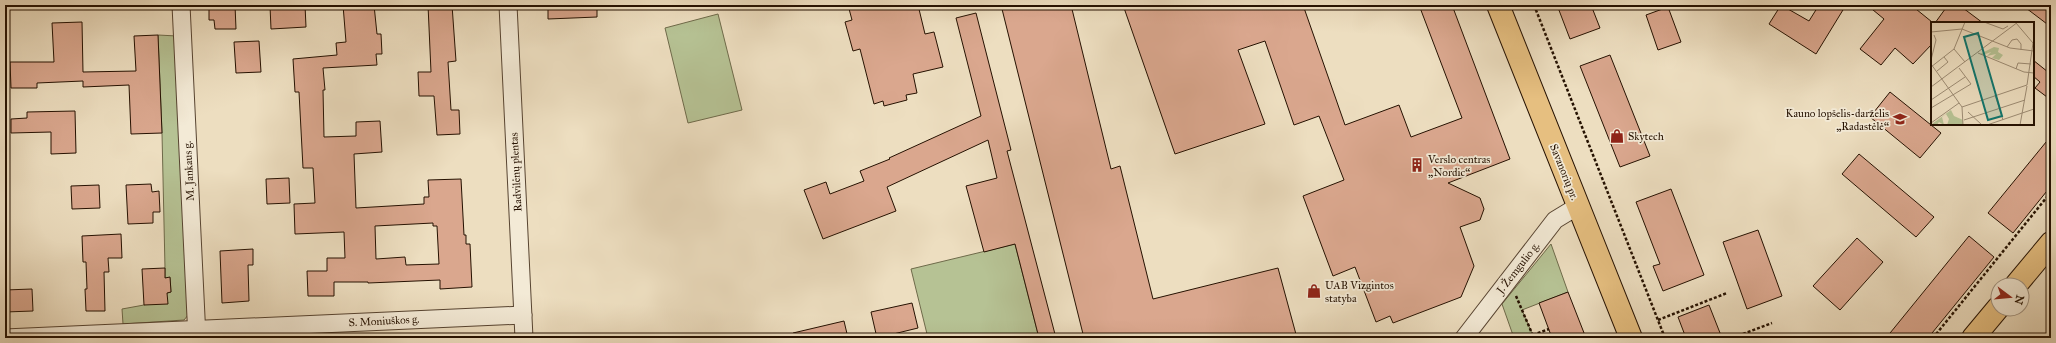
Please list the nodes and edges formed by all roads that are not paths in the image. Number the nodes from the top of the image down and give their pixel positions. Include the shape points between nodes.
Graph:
1 (182, 5) edge
2 (508, 5) edge
3 (1498, 5) edge
4 (1578, 206) junction
5 (2051, 243) edge
6 (2023, 277) edge
7 (523, 315) junction
8 (1990, 317) edge
9 (196, 334) edge
10 (5, 338) edge
11 (524, 338) edge
12 (1464, 338) edge
13 (1631, 338) edge
14 (1973, 338) edge

1 - 9 street, M. Jankaus g.
2 - 7 street, Radvilėnų plentas
3 - 4 main road, Savanorių pr.
4 - 12 street, J. Žemgulio g. via 1555,220
4 - 13 main road, Savanorių pr.
5 - 6 main road
7 - 9 street, S. Moniuškos g.
7 - 11 street, Radvilėnų plentas
8 - 14 main road
9 - 10 street, S. Moniuškos g.

